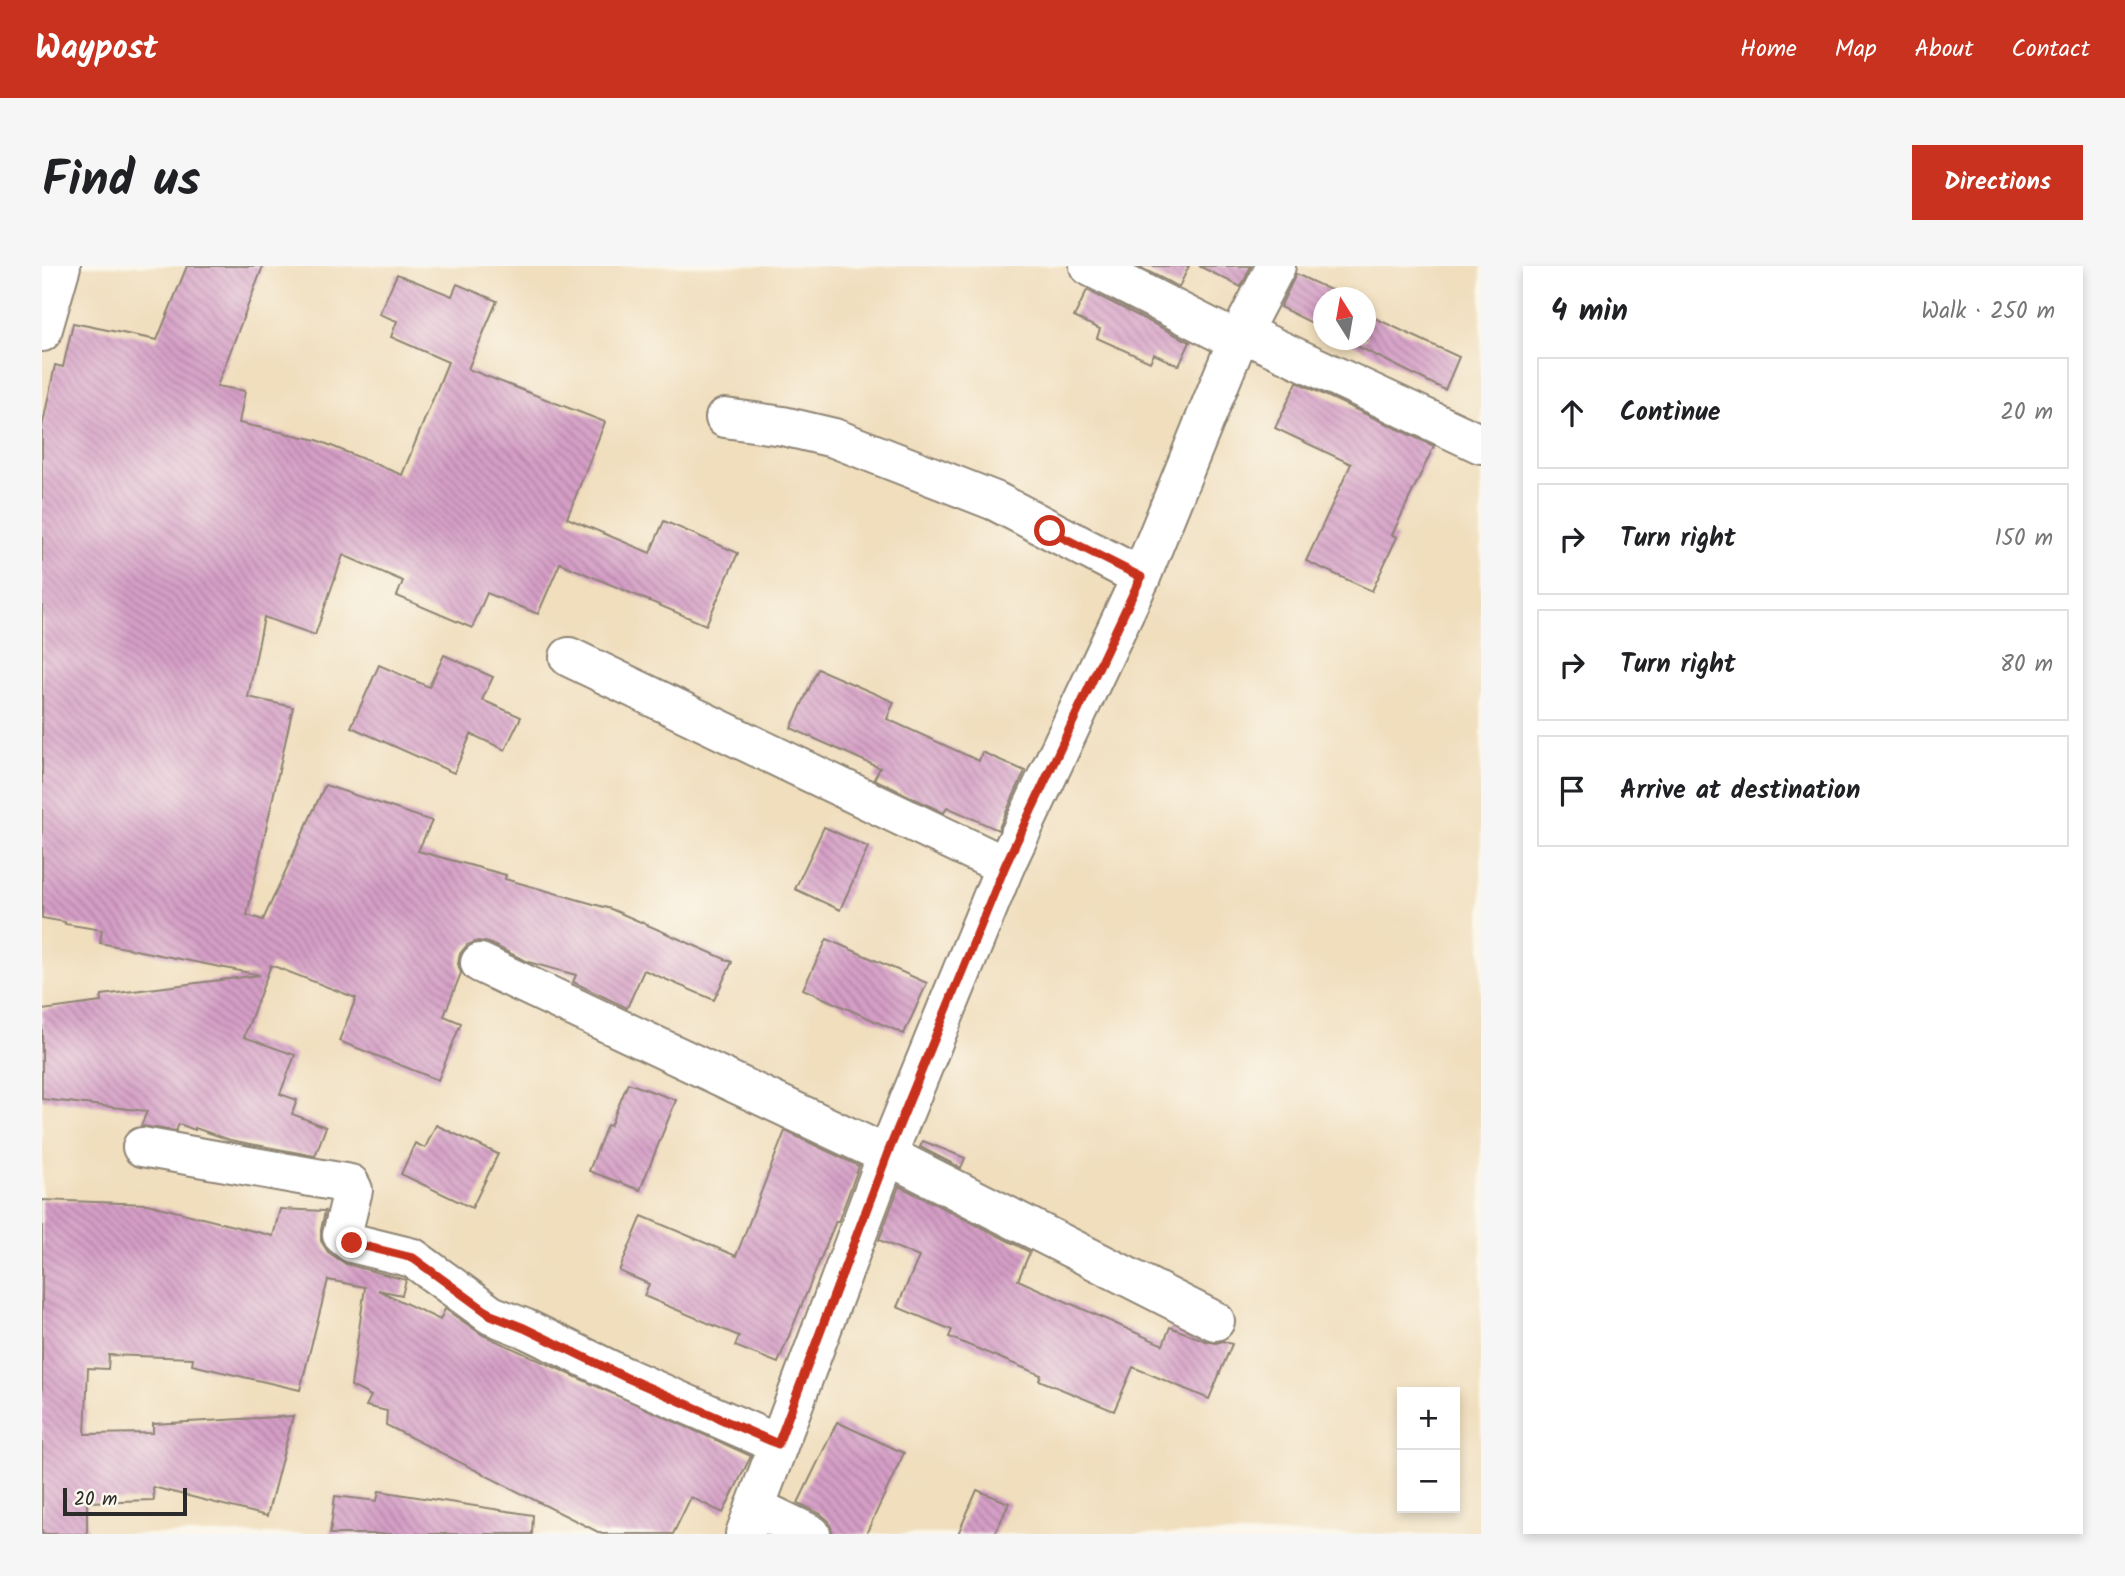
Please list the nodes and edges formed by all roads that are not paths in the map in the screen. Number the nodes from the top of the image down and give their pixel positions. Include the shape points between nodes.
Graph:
1 (61, 266) edge
2 (1089, 266) edge
3 (1276, 266) edge
4 (42, 332) edge
5 (1239, 336) junction
6 (725, 418) dead end
7 (1481, 444) edge
8 (1141, 577) junction
9 (569, 657) dead end
10 (1005, 866) junction
11 (480, 963) dead end
12 (142, 1147) dead end
13 (887, 1155) junction
14 (1215, 1321) dead end
15 (778, 1444) junction
16 (750, 1520) edge
17 (811, 1534) edge

1 - 4 street
2 - 5 street
3 - 5 street
5 - 7 street
5 - 8 street
6 - 8 street via 834,438 995,501
8 - 10 street
9 - 10 street
10 - 13 street
11 - 13 street
12 - 15 street via 350,1184 353,1190 342,1235 352,1243 413,1258 491,1315
13 - 14 street
13 - 15 street
15 - 16 street
16 - 17 street

